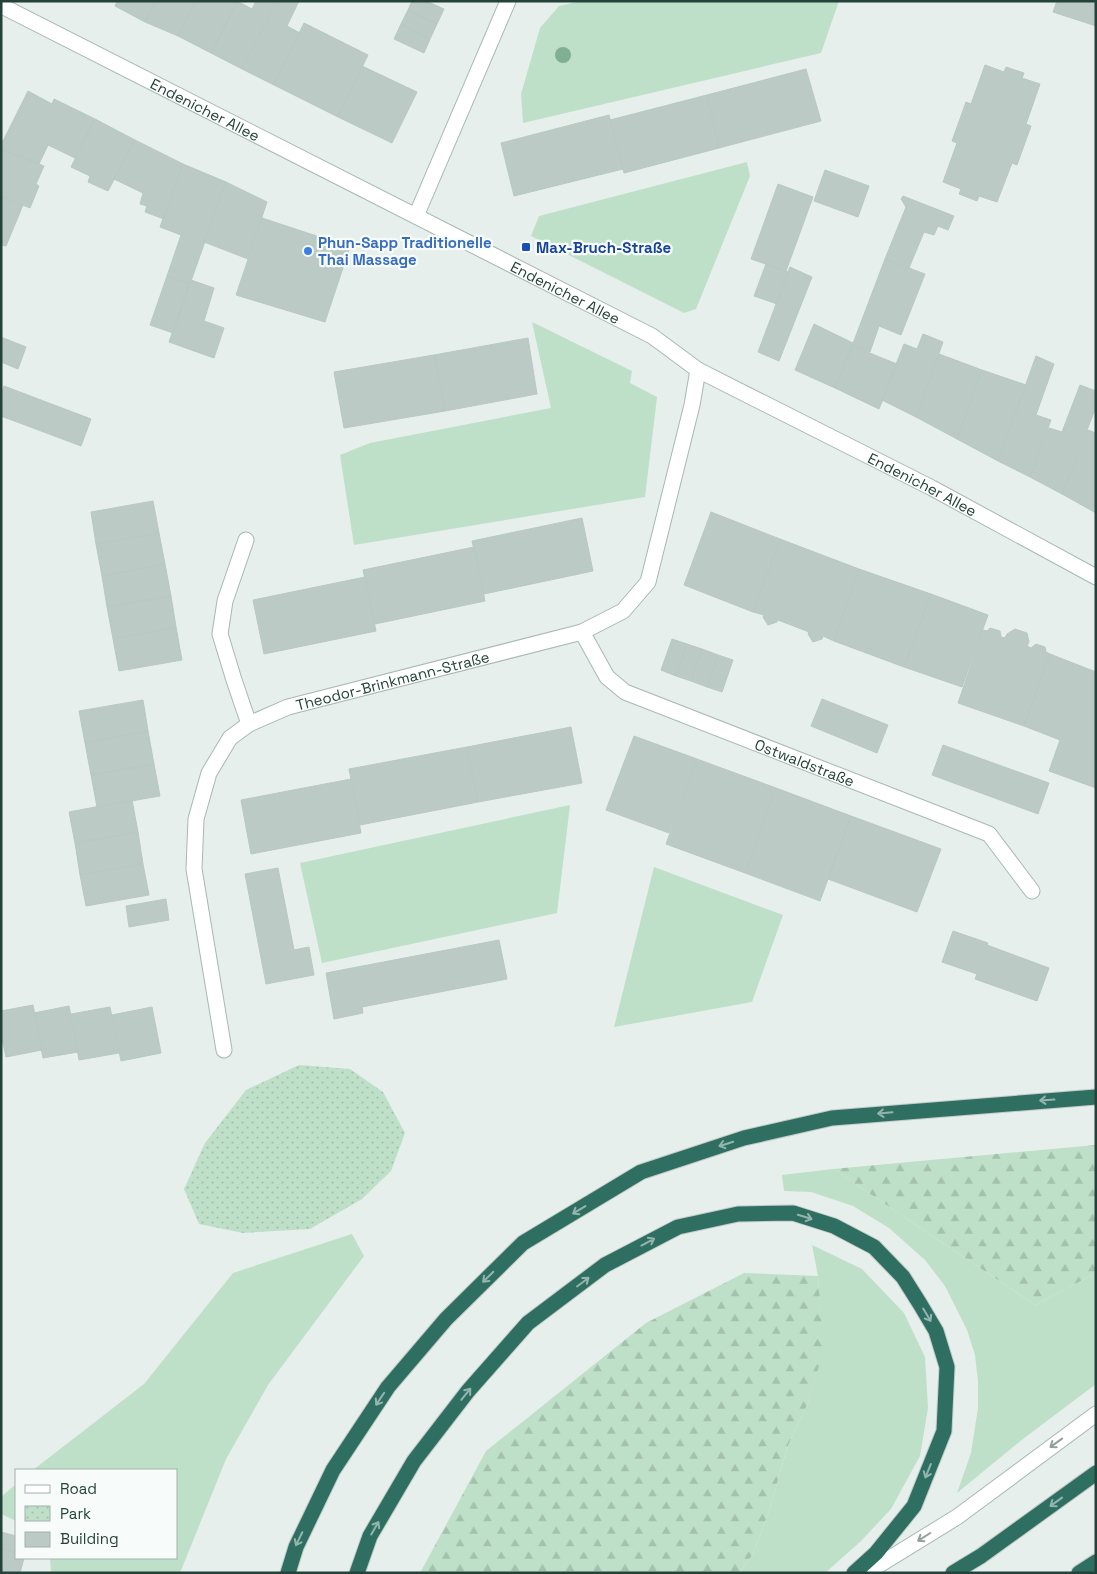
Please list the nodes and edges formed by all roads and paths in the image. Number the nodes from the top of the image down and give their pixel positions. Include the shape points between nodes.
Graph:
1 (3, 1) edge
2 (508, 1) edge
3 (1, 7) edge
4 (416, 216) junction
5 (698, 370) junction
6 (246, 540) dead end
7 (1096, 577) edge
8 (582, 632) junction
9 (249, 724) junction
10 (1032, 890) dead end
11 (224, 1050) dead end
12 (1096, 1097) edge
13 (1096, 1414) edge
14 (1096, 1473) edge
15 (1096, 1562) edge
16 (288, 1573) edge
17 (356, 1573) edge
18 (854, 1573) edge
19 (866, 1573) edge
20 (953, 1573) edge
21 (1079, 1573) edge

1 - 3 street
2 - 4 street
3 - 4 street, Endenicher Allee
4 - 5 street, Endenicher Allee via 652,336
5 - 7 street, Endenicher Allee via 932,488
5 - 8 street, Theodor-Brinkmann-Straße via 648,582 623,611
6 - 9 street via 225,601 220,634
8 - 9 street, Theodor-Brinkmann-Straße via 288,707
8 - 10 street, Ostwaldstraße via 607,677 625,692 989,834
9 - 11 street, Theodor-Brinkmann-Straße via 230,738 209,773 196,819 194,870
12 -> 16 highway via 832,1118 744,1138 641,1172 522,1243 446,1319 388,1387 333,1470 296,1547
13 -> 19 street via 956,1517
14 -> 20 highway
15 - 21 highway
17 -> 18 highway via 370,1536 414,1461 468,1391 528,1323 605,1266 678,1227 738,1214 793,1214 834,1226 874,1247 903,1277 936,1331 947,1367 944,1431 914,1506 876,1553

